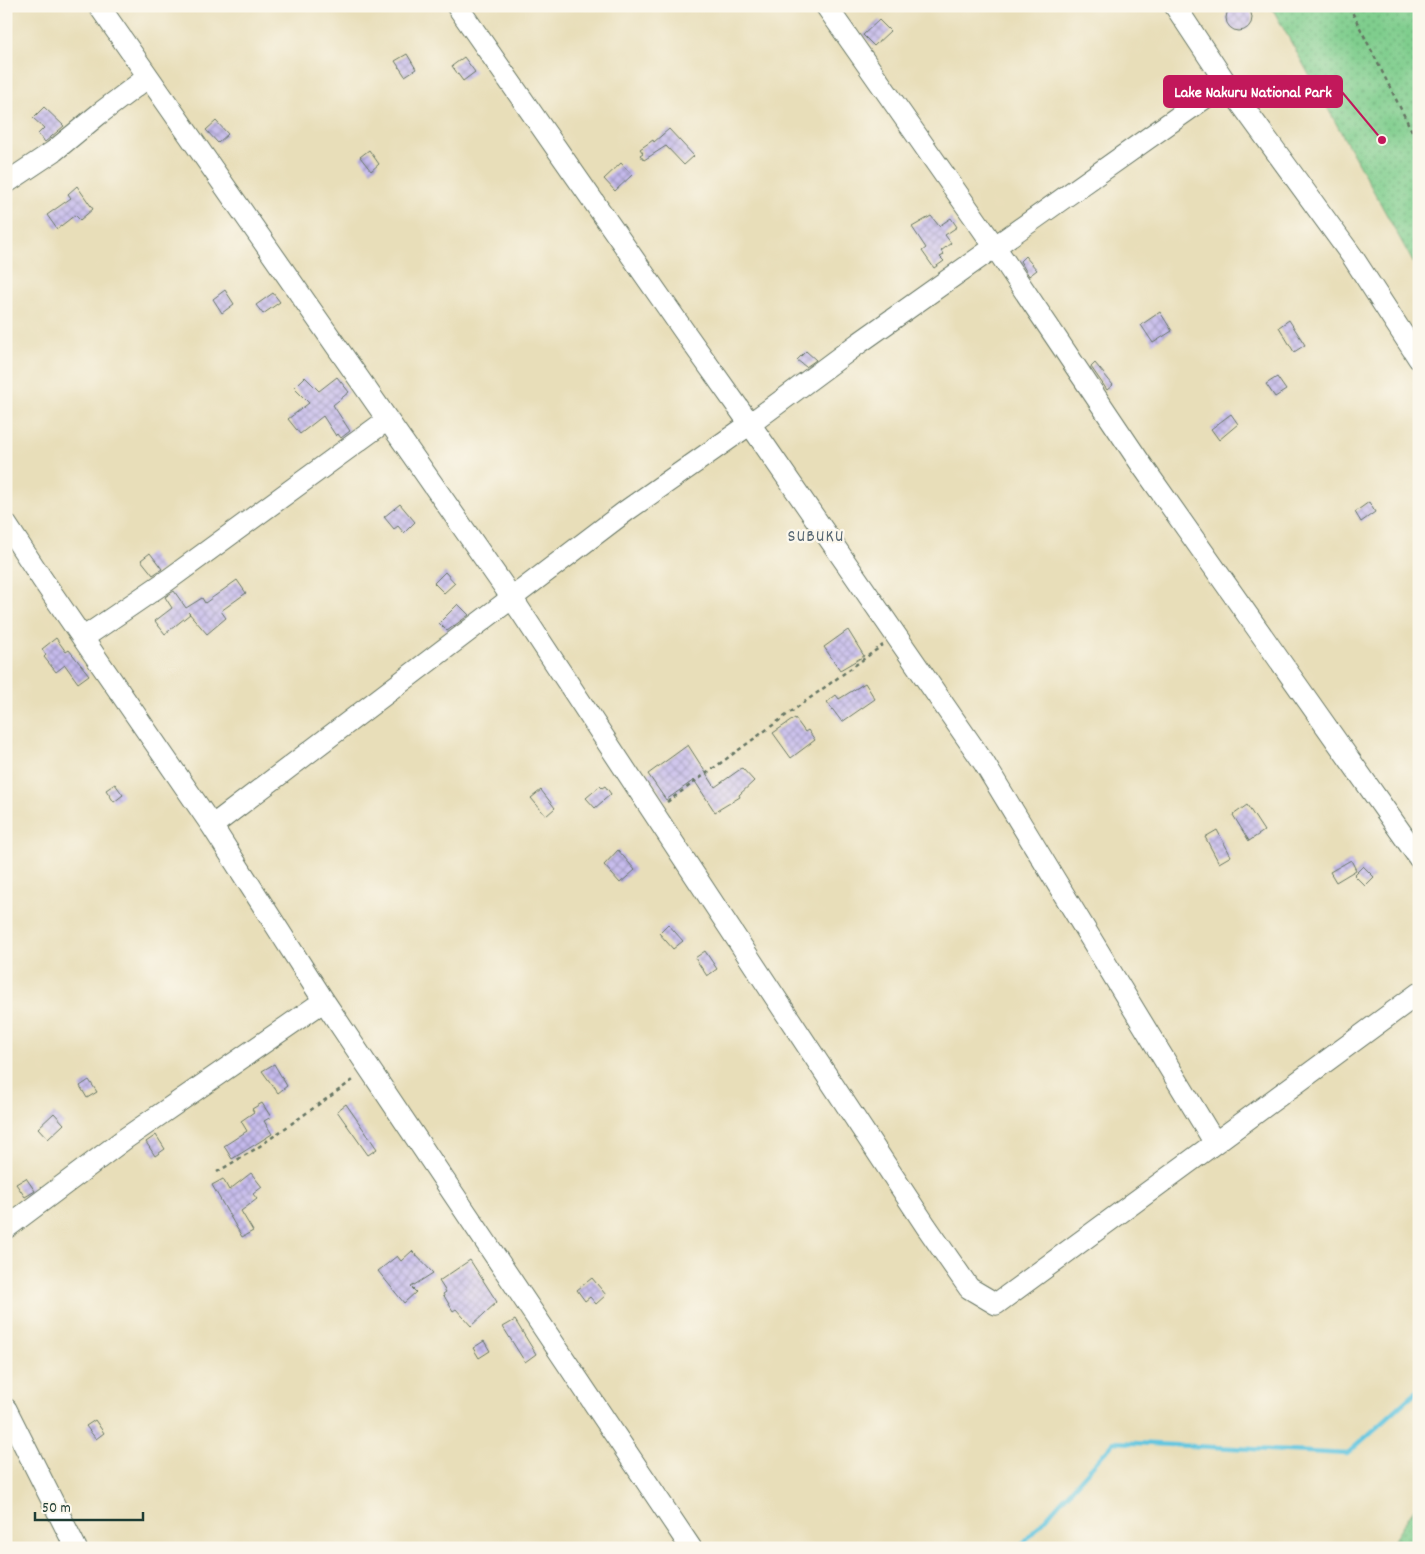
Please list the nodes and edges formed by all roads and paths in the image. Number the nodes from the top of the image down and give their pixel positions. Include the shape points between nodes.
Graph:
1 (99, 6) edge
2 (457, 6) edge
3 (826, 6) edge
4 (1176, 6) edge
5 (1349, 6) edge
6 (148, 77) junction
7 (1226, 83) junction
8 (1419, 146) edge
9 (6, 184) edge
10 (995, 248) junction
11 (1419, 359) edge
12 (387, 420) junction
13 (750, 424) junction
14 (6, 524) edge
15 (512, 598) junction
16 (896, 636) junction
17 (83, 638) junction
18 (653, 812) junction
19 (212, 826) junction
20 (1419, 858) edge
21 (1419, 993) edge
22 (324, 1001) junction
23 (370, 1068) junction
24 (1215, 1143) junction
25 (217, 1172) dead end
26 (6, 1228) edge
27 (6, 1409) edge
28 (76, 1548) edge
29 (691, 1548) edge

1 - 6 street
2 - 13 street
3 - 10 street
4 - 7 street
5 - 8 path
6 - 9 street via 54,151
6 - 12 street
7 - 10 street
7 - 11 street via 1352,256
10 - 13 street
10 - 20 street via 1140,464
12 - 15 street
12 - 17 street
13 - 15 street via 626,511
13 - 16 street
14 - 17 street
15 - 18 street
15 - 19 street
16 - 18 path
16 - 24 street via 984,763
17 - 19 street
18 - 24 street via 931,1234 969,1288 996,1304
19 - 22 street
21 - 24 street
22 - 23 street
22 - 26 street via 126,1138
23 - 25 path via 257,1148
23 - 29 street
27 - 28 street

